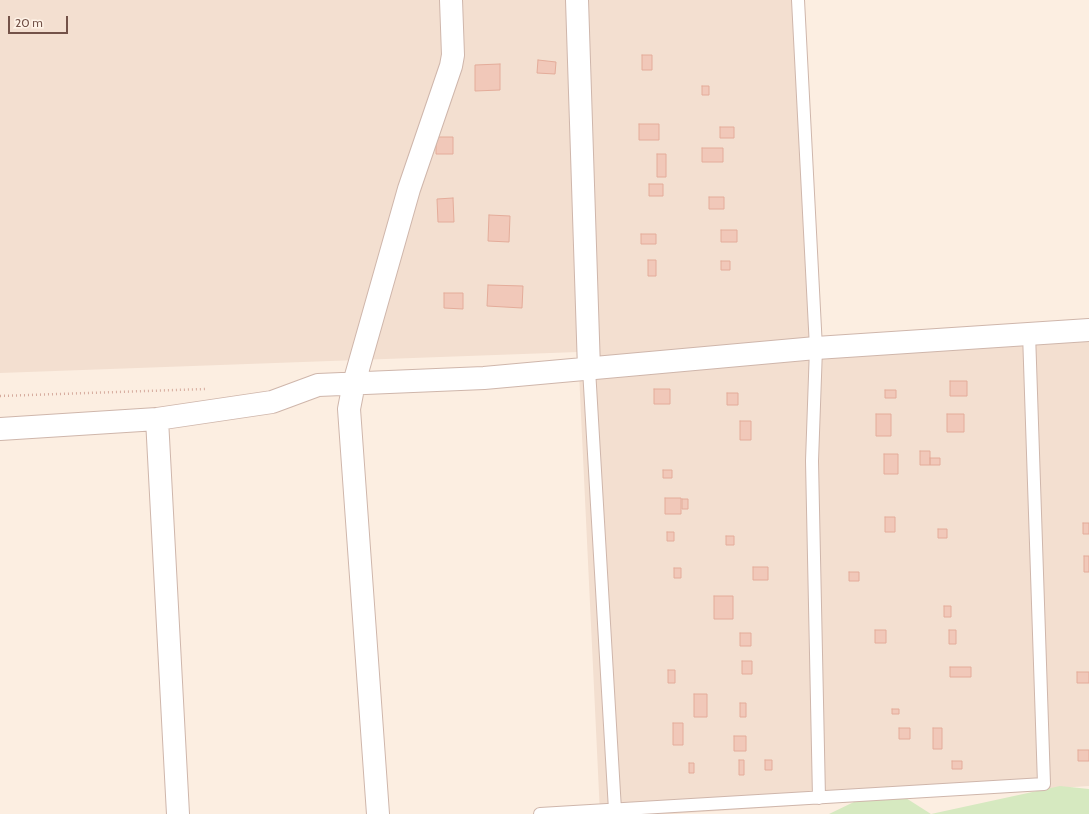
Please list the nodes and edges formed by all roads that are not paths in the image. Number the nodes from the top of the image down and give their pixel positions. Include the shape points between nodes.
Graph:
1 (451, 0) edge
2 (577, 0) edge
3 (798, 0) edge
4 (1089, 330) edge
5 (1029, 333) junction
6 (816, 348) junction
7 (589, 369) junction
8 (354, 383) junction
9 (157, 419) junction
10 (0, 429) edge
11 (819, 798) junction
12 (615, 810) junction
13 (178, 814) edge
14 (378, 814) edge
15 (540, 814) edge

1 - 8 street via 451,66 409,189
2 - 7 street
3 - 6 lane
4 - 5 street
5 - 6 street
5 - 11 lane via 1044,784
6 - 7 street
6 - 11 lane via 812,461
7 - 8 street via 484,378
7 - 12 lane
8 - 9 street via 318,385 272,402
8 - 14 street via 349,409
9 - 10 street
9 - 13 street
11 - 12 lane
12 - 15 lane

